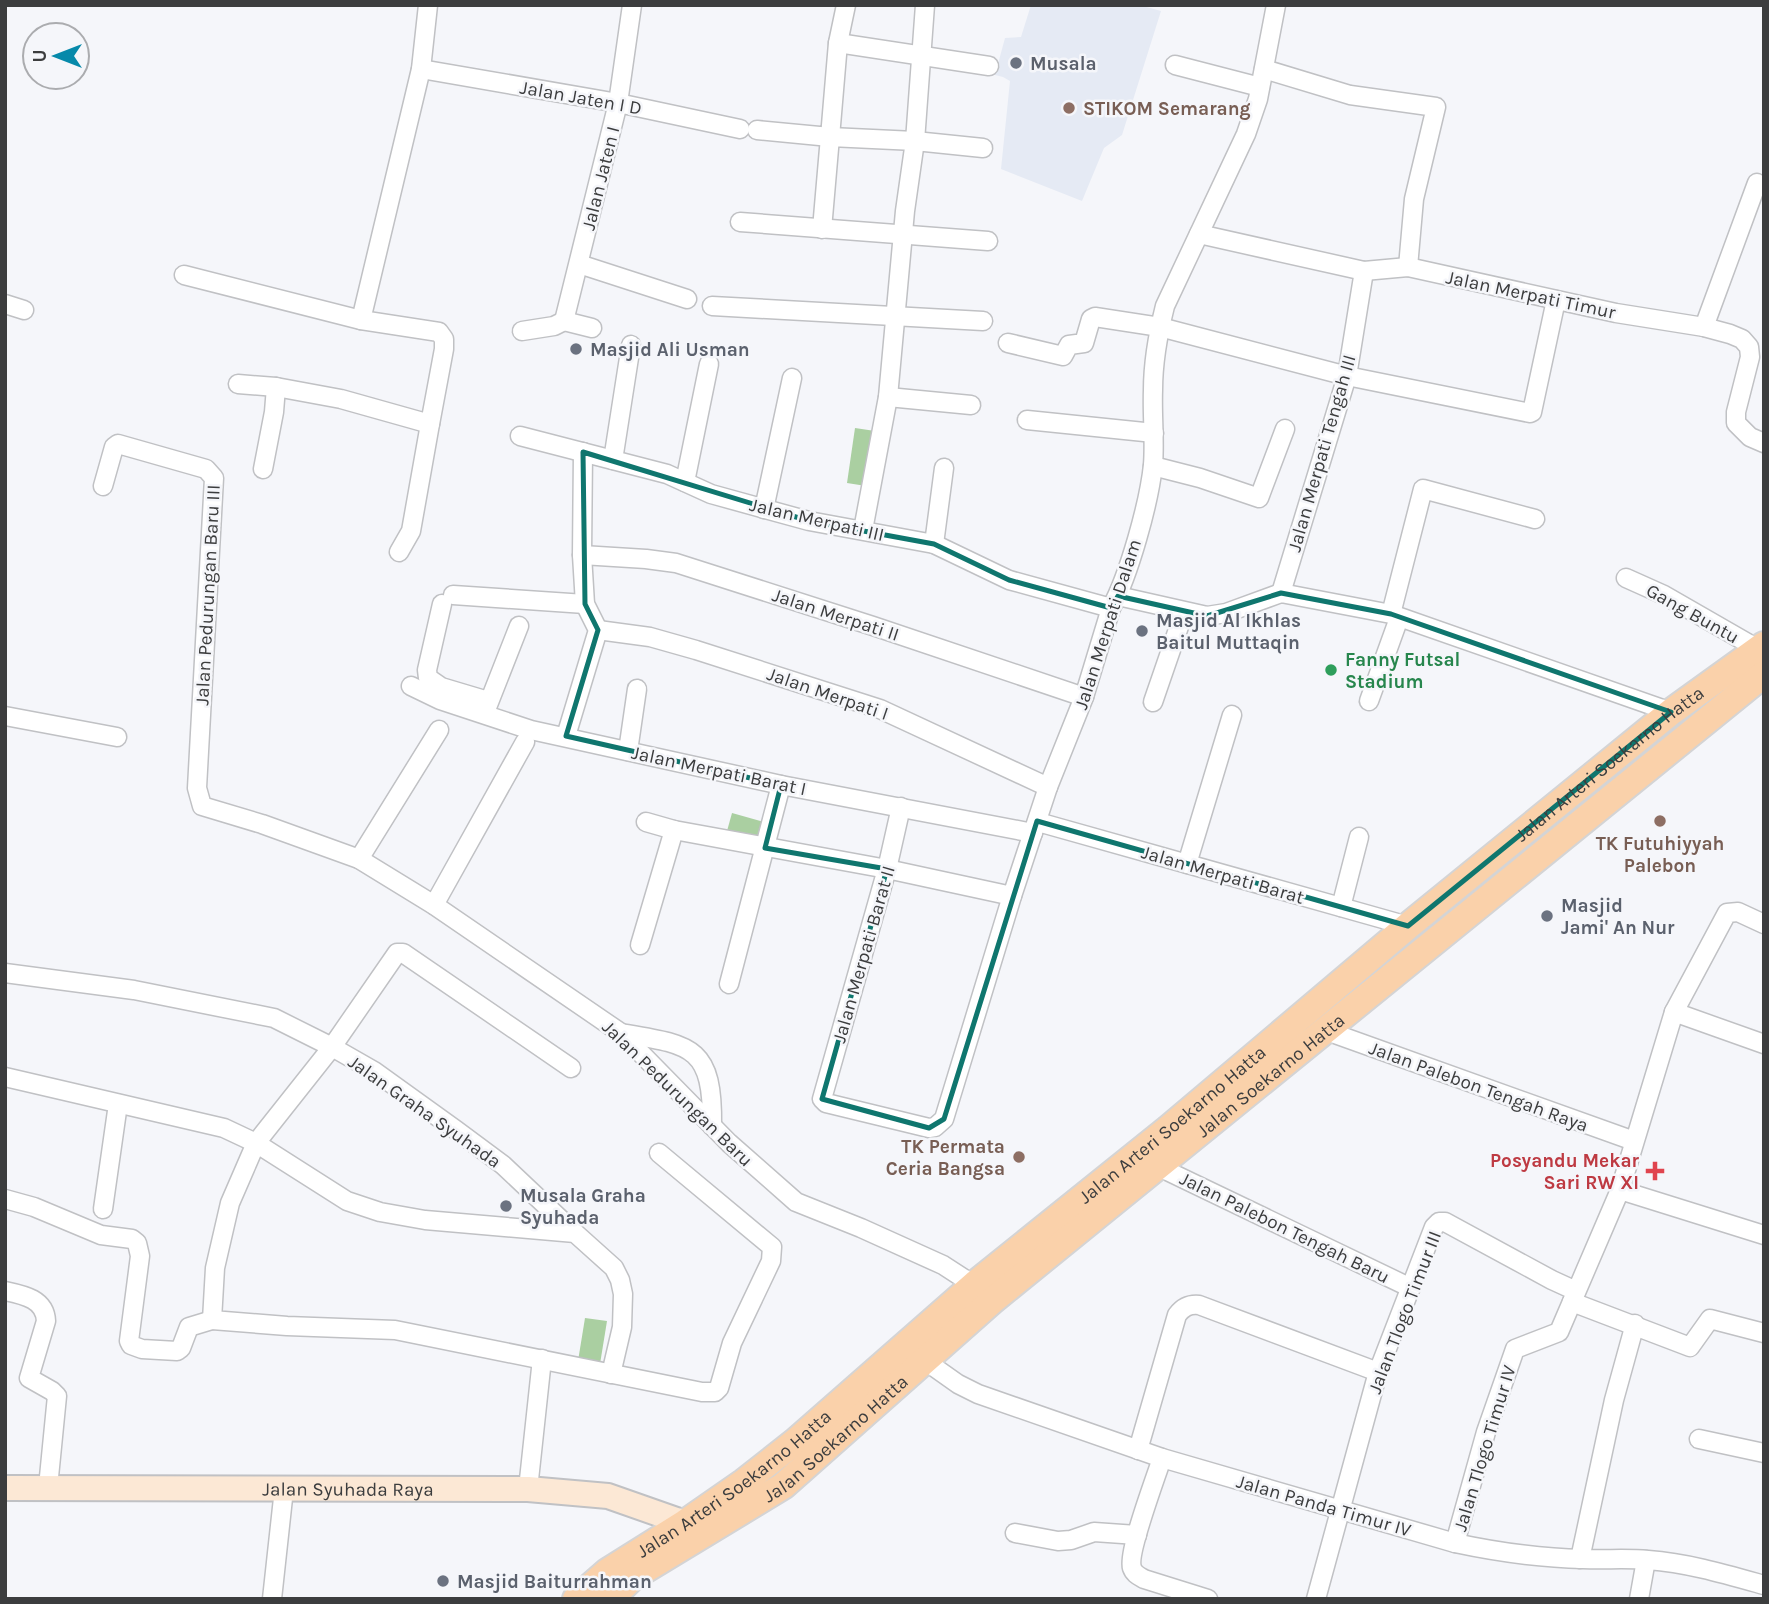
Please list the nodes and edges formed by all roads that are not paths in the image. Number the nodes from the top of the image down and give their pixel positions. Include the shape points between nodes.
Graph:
1 (428, 5) edge
2 (632, 5) edge
3 (846, 5) edge
4 (925, 5) edge
5 (1276, 5) edge
6 (838, 43) junction
7 (922, 55) junction
8 (1175, 65) dead end
9 (989, 66) dead end
10 (421, 69) junction
11 (1262, 78) junction
12 (618, 103) junction
13 (830, 137) junction
14 (915, 141) junction
15 (983, 148) dead end
16 (1757, 183) dead end
17 (740, 222) dead end
18 (822, 229) junction
19 (903, 233) junction
20 (1199, 234) junction
21 (988, 241) dead end
22 (579, 264) junction
23 (1408, 267) junction
24 (1364, 271) junction
25 (184, 275) dead end
26 (687, 299) dead end
27 (1556, 300) junction
28 (5, 304) edge
29 (712, 306) dead end
30 (24, 310) dead end
31 (894, 316) junction
32 (361, 320) junction
33 (565, 321) junction
34 (983, 321) dead end
35 (1160, 327) junction
36 (1704, 327) junction
37 (592, 328) dead end
38 (522, 331) dead end
39 (1008, 343) dead end
40 (631, 345) dead end
41 (709, 364) dead end
42 (1347, 376) junction
43 (792, 378) dead end
44 (238, 384) dead end
45 (276, 387) junction
46 (888, 397) junction
47 (971, 405) dead end
48 (1027, 420) dead end
49 (430, 425) junction
50 (1285, 429) dead end
51 (1154, 433) junction
52 (520, 436) dead end
53 (1764, 443) edge
54 (583, 452) junction
55 (613, 460) junction
56 (1153, 466) junction
57 (944, 468) dead end
58 (263, 469) dead end
59 (685, 482) junction
60 (103, 486) dead end
61 (764, 509) junction
62 (1535, 519) dead end
63 (863, 530) junction
64 (934, 544) junction
65 (399, 552) dead end
66 (582, 555) junction
67 (1626, 578) dead end
68 (1281, 593) junction
69 (1114, 602) junction
70 (585, 604) junction
71 (1184, 612) junction
72 (1395, 616) junction
73 (519, 626) dead end
74 (598, 630) junction
75 (1761, 668) edge
76 (411, 685) dead end
77 (638, 689) dead end
78 (1084, 697) junction
79 (1369, 701) dead end
80 (1153, 702) dead end
81 (486, 708) junction
82 (1671, 712) junction
83 (1233, 715) dead end
84 (5, 716) edge
85 (439, 730) dead end
86 (566, 736) junction
87 (117, 737) dead end
88 (525, 742) dead end
89 (628, 751) junction
90 (781, 785) junction
91 (1048, 787) junction
92 (901, 807) junction
93 (214, 811) joint
94 (646, 822) dead end
95 (1532, 825) junction
96 (1035, 827) junction
97 (674, 830) junction
98 (1359, 836) dead end
99 (1551, 845) junction
100 (765, 848) junction
101 (359, 859) junction
102 (1187, 864) junction
103 (887, 869) junction
104 (1012, 896) junction
105 (433, 905) junction
106 (1341, 907) junction
107 (1764, 924) edge
108 (1408, 926) junction
109 (640, 945) dead end
110 (5, 974) edge
111 (729, 984) dead end
112 (1674, 1012) junction
113 (1324, 1030) junction
114 (621, 1032) junction
115 (1764, 1044) edge
116 (332, 1047) junction
117 (571, 1068) dead end
118 (5, 1077) edge
119 (823, 1101) joint
120 (118, 1104) junction
121 (712, 1126) junction
122 (1634, 1141) junction
123 (256, 1143) junction
124 (659, 1153) dead end
125 (1159, 1167) junction
126 (1620, 1190) junction
127 (5, 1200) edge
128 (103, 1209) dead end
129 (575, 1233) junction
130 (1764, 1235) edge
131 (1411, 1288) junction
132 (5, 1291) edge
133 (984, 1292) junction
134 (1574, 1296) junction
135 (212, 1320) junction
136 (1635, 1324) junction
137 (1764, 1333) edge
138 (916, 1354) junction
139 (542, 1359) junction
140 (1378, 1372) junction
141 (611, 1374) junction
142 (1699, 1438) dead end
143 (1138, 1450) junction
144 (1764, 1453) edge
145 (1162, 1458) junction
146 (48, 1486) junction
147 (5, 1488) edge
148 (284, 1489) junction
149 (528, 1489) junction
150 (1341, 1510) junction
151 (685, 1523) junction
152 (1015, 1533) dead end
153 (1138, 1535) junction
154 (1455, 1543) junction
155 (1580, 1559) junction
156 (1646, 1560) junction
157 (1761, 1590) edge
158 (272, 1599) edge
159 (576, 1599) edge
160 (610, 1599) edge
161 (1208, 1599) edge
162 (1316, 1599) edge
163 (1639, 1599) edge

1 - 10 street
2 - 12 street, Jalan Jaten I
3 - 6 street
4 - 7 street
5 - 11 street, Jalan Merpati Dalam
6 - 7 street
6 - 13 street
7 - 9 street
7 - 14 street
8 - 11 street
10 - 12 street, Jalan Jaten I D
10 - 32 street
11 - 20 street, Jalan Merpati Dalam via 1246,134
11 - 23 street via 1436,107 1414,199
12 - 13 street, Jalan Jaten I D via 749,130
12 - 22 street, Jalan Jaten I
13 - 14 street, Jalan Jaten I D
13 - 18 street
14 - 15 street, Jalan Jaten I D
14 - 19 street
16 - 36 street
17 - 18 street
18 - 19 street
19 - 21 street
19 - 31 street
20 - 24 street, Jalan Merpati Timur
20 - 35 street, Jalan Merpati Dalam
22 - 26 street
22 - 33 street, Jalan Jaten I
23 - 24 street, Jalan Merpati Timur
23 - 27 street, Jalan Merpati Timur
24 - 42 street, Jalan Merpati Tengah III
25 - 32 street
27 - 36 street, Jalan Merpati Timur
27 - 42 street via 1531,413
28 - 30 street
29 - 31 street
31 - 34 street
31 - 46 street
32 - 49 street via 439,332 444,339
33 - 37 street
33 - 38 street
35 - 39 street via 1093,317 1084,343 1069,345 1062,356
35 - 42 street
35 - 51 street, Jalan Merpati Dalam via 1154,353
36 - 53 street, Jalan Merpati Timur via 1742,339 1749,347 1751,357 1736,423
40 - 55 street
41 - 59 street
42 - 68 street, Jalan Merpati Tengah III
43 - 61 street
44 - 45 street
45 - 49 street
45 - 58 street
46 - 47 street
46 - 63 street
48 - 51 street
49 - 65 street via 411,531
50 - 56 street via 1259,498
51 - 56 street, Jalan Merpati Dalam
52 - 54 street, Jalan Merpati III
54 - 55 street, Jalan Merpati III
54 - 66 street
55 - 59 street, Jalan Merpati III
56 - 69 street, Jalan Merpati Dalam
57 - 64 street
59 - 61 street, Jalan Merpati III
60 - 93 street, Jalan Pedurungan Baru III via 118,444 212,474 197,788 202,806
61 - 63 street, Jalan Merpati III
62 - 72 street via 1423,489
63 - 64 street, Jalan Merpati III
64 - 69 street, Jalan Merpati III via 1010,580
66 - 70 street
66 - 78 street, Jalan Merpati II via 676,564
67 - 75 street, Gang Buntu via 1664,594
68 - 71 street, Jalan Merpati III via 1226,613
68 - 72 street
69 - 71 street, Jalan Merpati III
69 - 78 street, Jalan Merpati Dalam
70 - 74 street
70 - 81 street via 447,600 428,678
71 - 80 street
72 - 79 street
72 - 82 street
73 - 81 street
74 - 86 street
74 - 91 street, Jalan Merpati I via 650,637 880,709
75 - 82 main road, Jalan Arteri Soekarno Hatta
75 - 99 main road, Jalan Soekarno Hatta
76 - 81 street, Jalan Merpati Barat I via 440,700
77 - 89 street
78 - 91 street, Jalan Merpati Dalam
81 - 86 street, Jalan Merpati Barat I via 531,730
82 - 95 main road, Jalan Arteri Soekarno Hatta
83 - 102 street
84 - 87 street
85 - 101 street
86 - 89 street, Jalan Merpati Barat I
88 - 105 street
89 - 90 street, Jalan Merpati Barat I
90 - 92 street, Jalan Merpati Barat I
90 - 100 street
91 - 96 street, Jalan Merpati Dalam
92 - 96 street, Jalan Merpati Barat I
92 - 103 street, Jalan Merpati Barat II
93 - 101 street, Jalan Pedurungan Baru
94 - 97 street
95 - 99 main road
95 - 108 main road, Jalan Arteri Soekarno Hatta
96 - 102 street, Jalan Merpati Barat
96 - 104 street, Jalan Merpati Dalam
97 - 100 street
97 - 109 street
98 - 106 street
99 - 113 main road, Jalan Soekarno Hatta
100 - 103 street
100 - 111 street
101 - 105 street, Jalan Pedurungan Baru
102 - 106 street, Jalan Merpati Barat
103 - 104 street
103 - 119 street, Jalan Merpati Barat II
104 - 119 street, Jalan Merpati Dalam via 944,1119 929,1128
105 - 114 street, Jalan Pedurungan Baru
106 - 108 street, Jalan Merpati Barat
107 - 112 street via 1738,912 1727,913
108 - 133 main road, Jalan Arteri Soekarno Hatta
110 - 116 street via 134,990 240,1010 274,1018
112 - 115 street
112 - 122 street
113 - 122 street, Jalan Palebon Tengah Raya
113 - 125 main road, Jalan Soekarno Hatta
114 - 121 street, Jalan Pedurungan Baru
114 - 121 street via 679,1045 698,1056 710,1084
116 - 117 street via 400,952
116 - 123 street, Jalan Graha Syuhada
116 - 129 street, Jalan Graha Syuhada via 374,1071 503,1165
118 - 120 street
120 - 123 street via 224,1128
120 - 128 street
121 - 133 street, Jalan Pedurungan Baru via 796,1202 931,1260
122 - 126 street
123 - 129 street via 347,1201 380,1212
123 - 135 street, Jalan Graha Syuhada via 230,1203 215,1268
124 - 141 street via 772,1247 771,1261 732,1343 715,1392
125 - 131 street, Jalan Palebon Tengah Baru
125 - 133 main road, Jalan Soekarno Hatta
126 - 130 street
126 - 134 street
127 - 135 street via 101,1235 137,1243 140,1256 131,1345 177,1351 188,1327
129 - 141 street, Jalan Graha Syuhada via 614,1268 620,1280 622,1327
131 - 134 street, Jalan Tlogo Timur III via 1434,1227 1445,1222
131 - 140 street, Jalan Tlogo Timur III
132 - 146 street via 27,1295 46,1314 29,1378 57,1396
133 - 138 main road, Jalan Arteri Soekarno Hatta
134 - 136 street
134 - 154 street, Jalan Tlogo Timur IV via 1557,1333 1516,1349 1486,1432
135 - 139 street via 395,1330
136 - 137 street via 1690,1347 1709,1319
136 - 155 street
138 - 143 street, Jalan Panda Timur IV via 978,1394
138 - 151 main road, Jalan Arteri Soekarno Hatta
138 - 160 main road, Jalan Soekarno Hatta via 783,1486 633,1577
139 - 141 street
139 - 149 street
140 - 143 street via 1199,1305 1186,1306 1177,1315
140 - 150 street, Jalan Tlogo Timur III
142 - 144 street
143 - 145 street, Jalan Panda Timur IV
145 - 150 street, Jalan Panda Timur IV
145 - 153 street
146 - 147 street, Jalan Syuhada Raya
146 - 148 street, Jalan Syuhada Raya
148 - 149 street, Jalan Syuhada Raya
148 - 158 street
149 - 151 street, Jalan Syuhada Raya via 608,1496
150 - 154 street, Jalan Panda Timur IV
150 - 162 street, Jalan Tlogo Timur III
151 - 159 main road, Jalan Arteri Soekarno Hatta via 607,1572
152 - 153 street via 1058,1541 1094,1532
153 - 161 street via 1131,1559 1136,1575
154 - 155 street, Jalan Panda Timur IV via 1496,1552
155 - 156 street, Jalan Panda Timur IV
156 - 157 street, Jalan Panda Timur IV via 1701,1568
156 - 163 street

